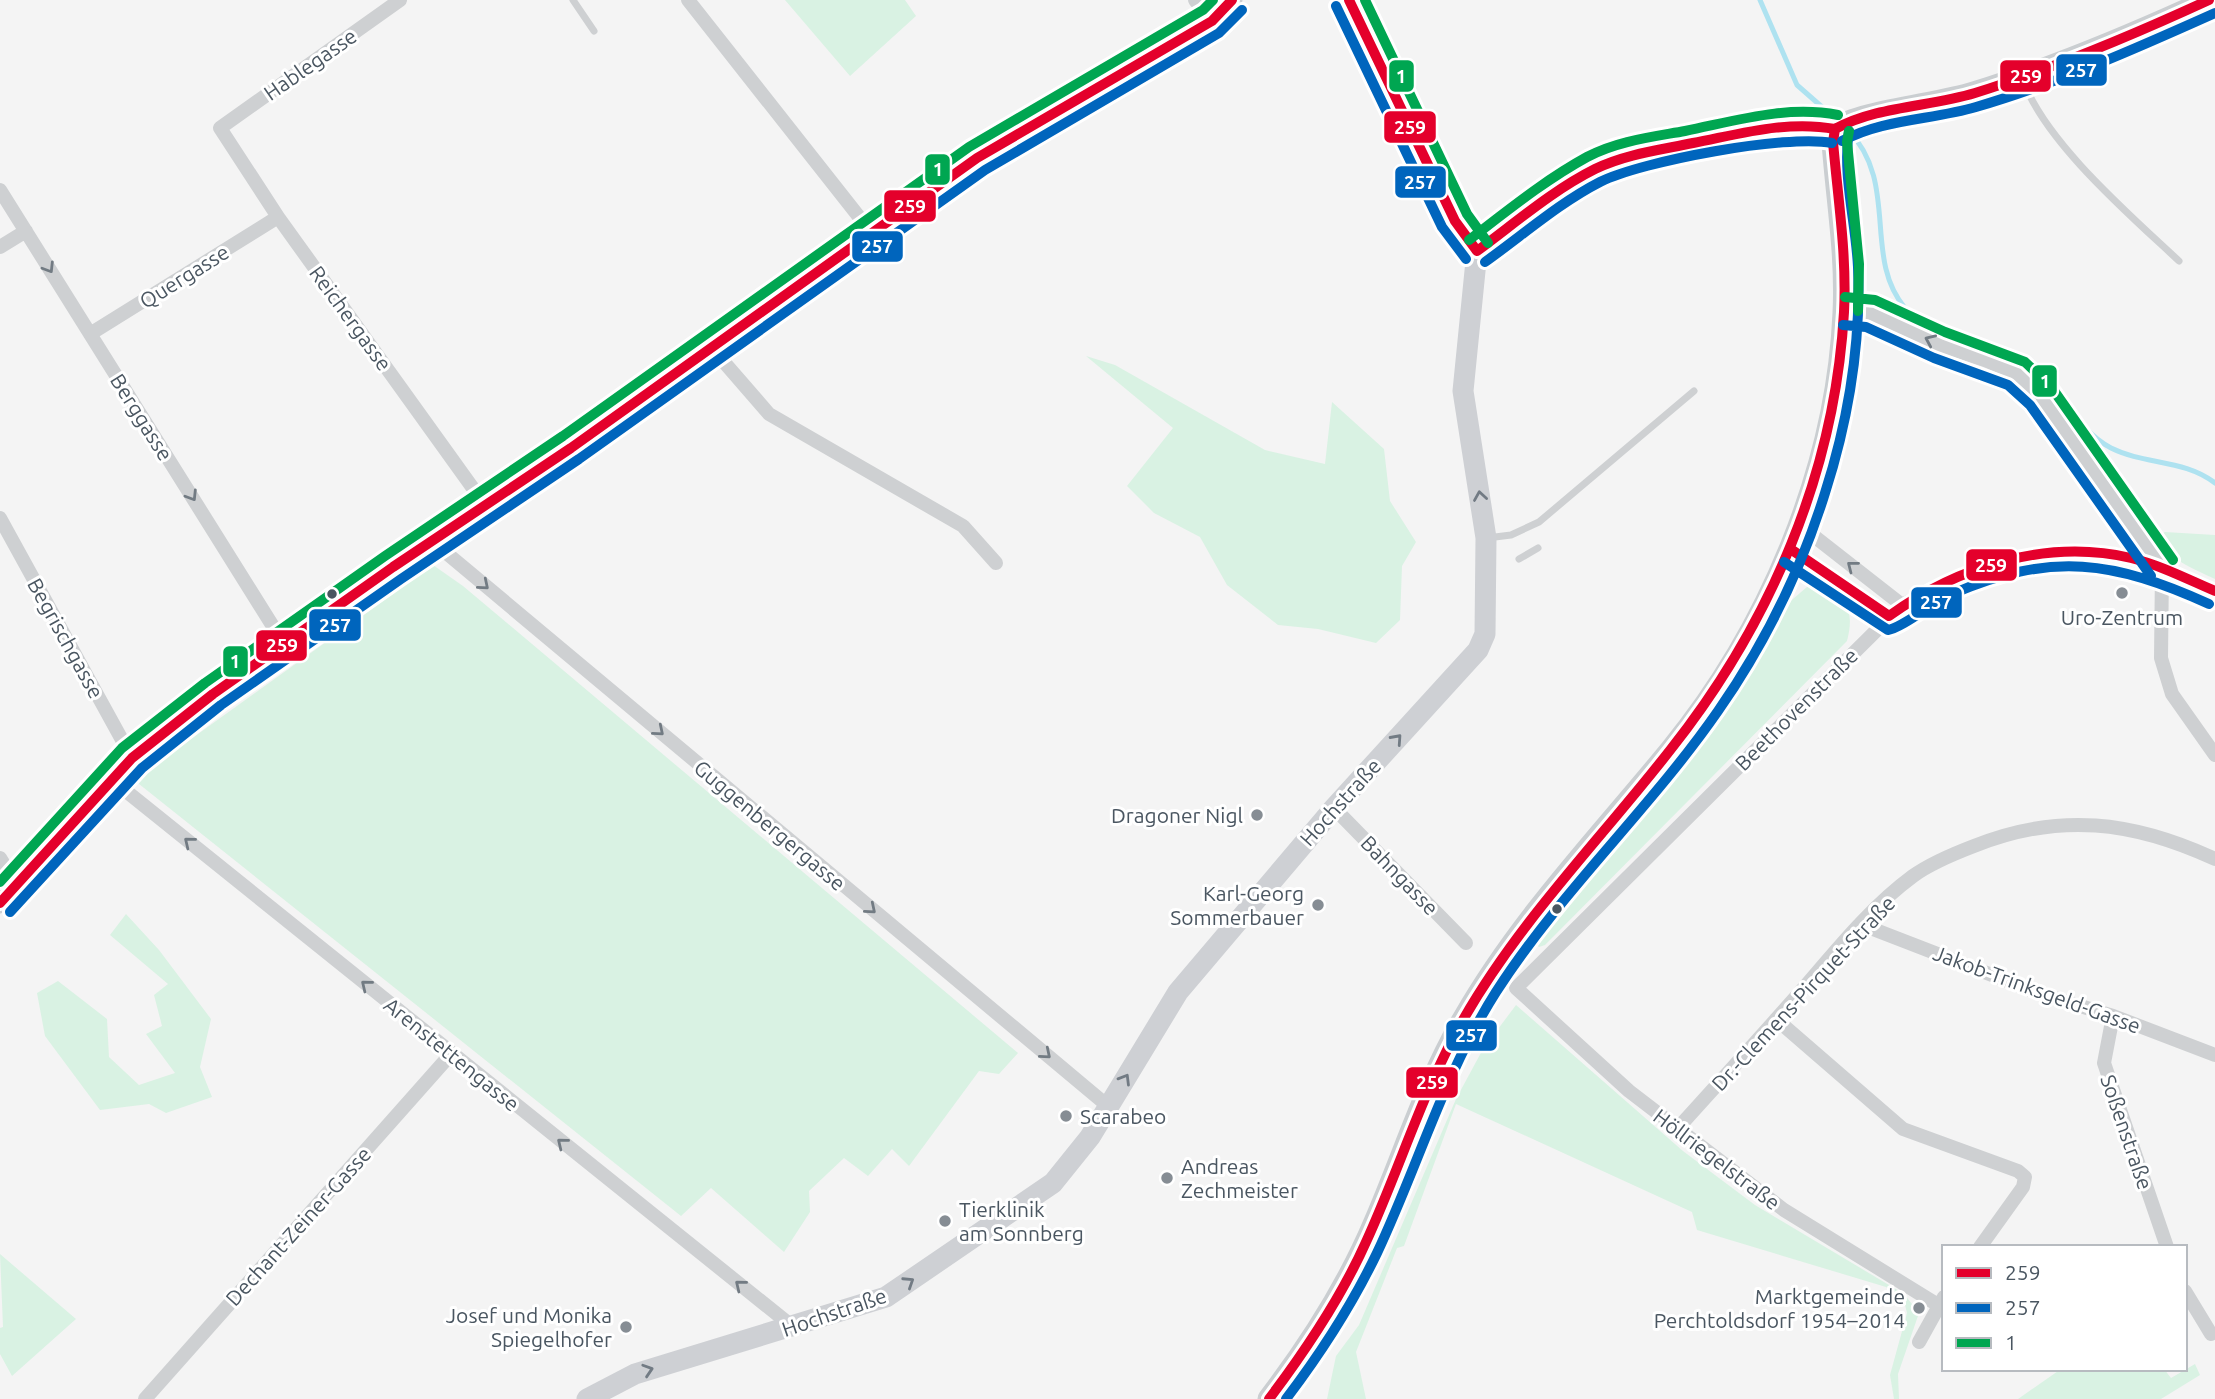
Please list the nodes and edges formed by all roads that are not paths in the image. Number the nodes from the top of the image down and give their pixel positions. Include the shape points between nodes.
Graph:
1 (400, 0) edge
2 (573, 0) edge
3 (688, 0) edge
4 (1195, 0) edge
5 (1231, 0) edge
6 (1349, 0) edge
7 (2209, 0) edge
8 (1212, 21) junction
9 (594, 30) dead end
10 (2022, 76) junction
11 (220, 128) joint
12 (1835, 129) junction
13 (0, 190) edge
14 (278, 217) junction
15 (26, 231) junction
16 (871, 232) junction
17 (0, 247) edge
18 (1477, 251) junction
19 (2179, 261) dead end
20 (1844, 311) junction
21 (90, 334) junction
22 (710, 346) junction
23 (1694, 391) dead end
24 (485, 505) junction
25 (0, 518) edge
26 (1801, 526) junction
27 (1486, 538) junction
28 (432, 541) junction
29 (1538, 548) dead end
30 (1792, 550) junction
31 (1519, 559) dead end
32 (996, 563) dead end
33 (2162, 568) junction
34 (2215, 591) edge
35 (1902, 605) junction
36 (1889, 616) junction
37 (284, 644) junction
38 (2215, 755) edge
39 (132, 758) junction
40 (111, 779) junction
41 (1334, 808) junction
42 (0, 858) edge
43 (2215, 859) edge
44 (16, 884) junction
45 (0, 903) edge
46 (1860, 924) junction
47 (1466, 943) dead end
48 (1516, 988) joint
49 (2113, 1016) junction
50 (1776, 1019) junction
51 (451, 1054) junction
52 (2215, 1055) edge
53 (1109, 1107) junction
54 (1678, 1129) junction
55 (1981, 1245) edge
56 (2166, 1245) edge
57 (2187, 1294) edge
58 (1941, 1301) edge
59 (793, 1327) junction
60 (2211, 1334) dead end
61 (1919, 1342) dead end
62 (145, 1399) edge
63 (587, 1399) edge
64 (1269, 1399) edge

1 - 11 street, Hablegasse
2 - 9 lane
3 - 16 street
4 - 8 street
5 - 8 main road
6 - 18 main road via 1455,221
7 - 10 main road
8 - 16 main road via 977,158
10 - 12 main road via 1973,94 1863,117
10 - 19 lane via 2038,111 2063,143
11 - 14 street, Reichergasse
12 - 18 main road via 1776,127 1625,157 1558,191
12 - 20 main road
13 - 15 street, Berggasse
14 - 21 street, Quergasse
14 - 24 street, Reichergasse
15 - 17 street
15 -> 21 street, Berggasse
16 - 22 main road
27 -> 18 main road, Hochstraße via 1463,391
20 - 26 main road via 1830,412
33 -> 20 street via 2041,396 2016,373 1870,313
21 -> 37 street, Berggasse
22 - 24 main road
22 - 32 street via 769,414 963,526
23 - 27 lane via 1539,522 1511,535
24 - 28 main road
25 - 39 street, Begrischgasse
26 - 30 main road
35 -> 26 street
41 -> 27 main road, Hochstraße via 1478,650 1485,634 1491,567
28 - 37 main road
28 -> 53 street, Guggenbergergasse
29 - 31 lane
30 - 36 street
30 - 64 main road via 1707,701 1502,956 1461,1022 1342,1291
33 - 34 street, Beethovenstraße
33 - 35 street, Beethovenstraße via 2115,555 2061,552 2010,559 1962,574
33 - 38 street via 2161,658 2172,694
35 - 36 street, Beethovenstraße
36 - 48 street, Beethovenstraße
37 - 39 main road
39 - 40 main road
40 - 44 main road
51 -> 40 street, Arenstettengasse
41 - 47 street, Bahngasse
53 -> 41 main road, Hochstraße via 1178,992
42 - 44 street
43 - 46 street, Dr.-Clemens-Pirquet-Straße via 2143,833 2049,824 2000,835 1950,855 1913,876
44 - 45 main road
46 - 49 street, Jakob-Trinksgeld-Gasse
46 - 50 street, Dr.-Clemens-Pirquet-Straße
48 - 54 street, Höllriegelstraße via 1573,1043
49 - 52 street, Jakob-Trinksgeld-Gasse
49 - 56 street, Soßenstraße via 2104,1063
50 - 54 street, Dr.-Clemens-Pirquet-Straße
50 - 55 street via 1903,1129 2025,1177 2023,1187
59 -> 51 street, Arenstettengasse
51 - 62 street, Dechant-Zeiner-Gasse
59 -> 53 main road, Hochstraße via 886,1297 972,1241 1054,1183
54 - 58 street, Höllriegelstraße via 1784,1210
57 - 60 street
58 - 61 street
63 -> 59 main road, Hochstraße via 635,1374

